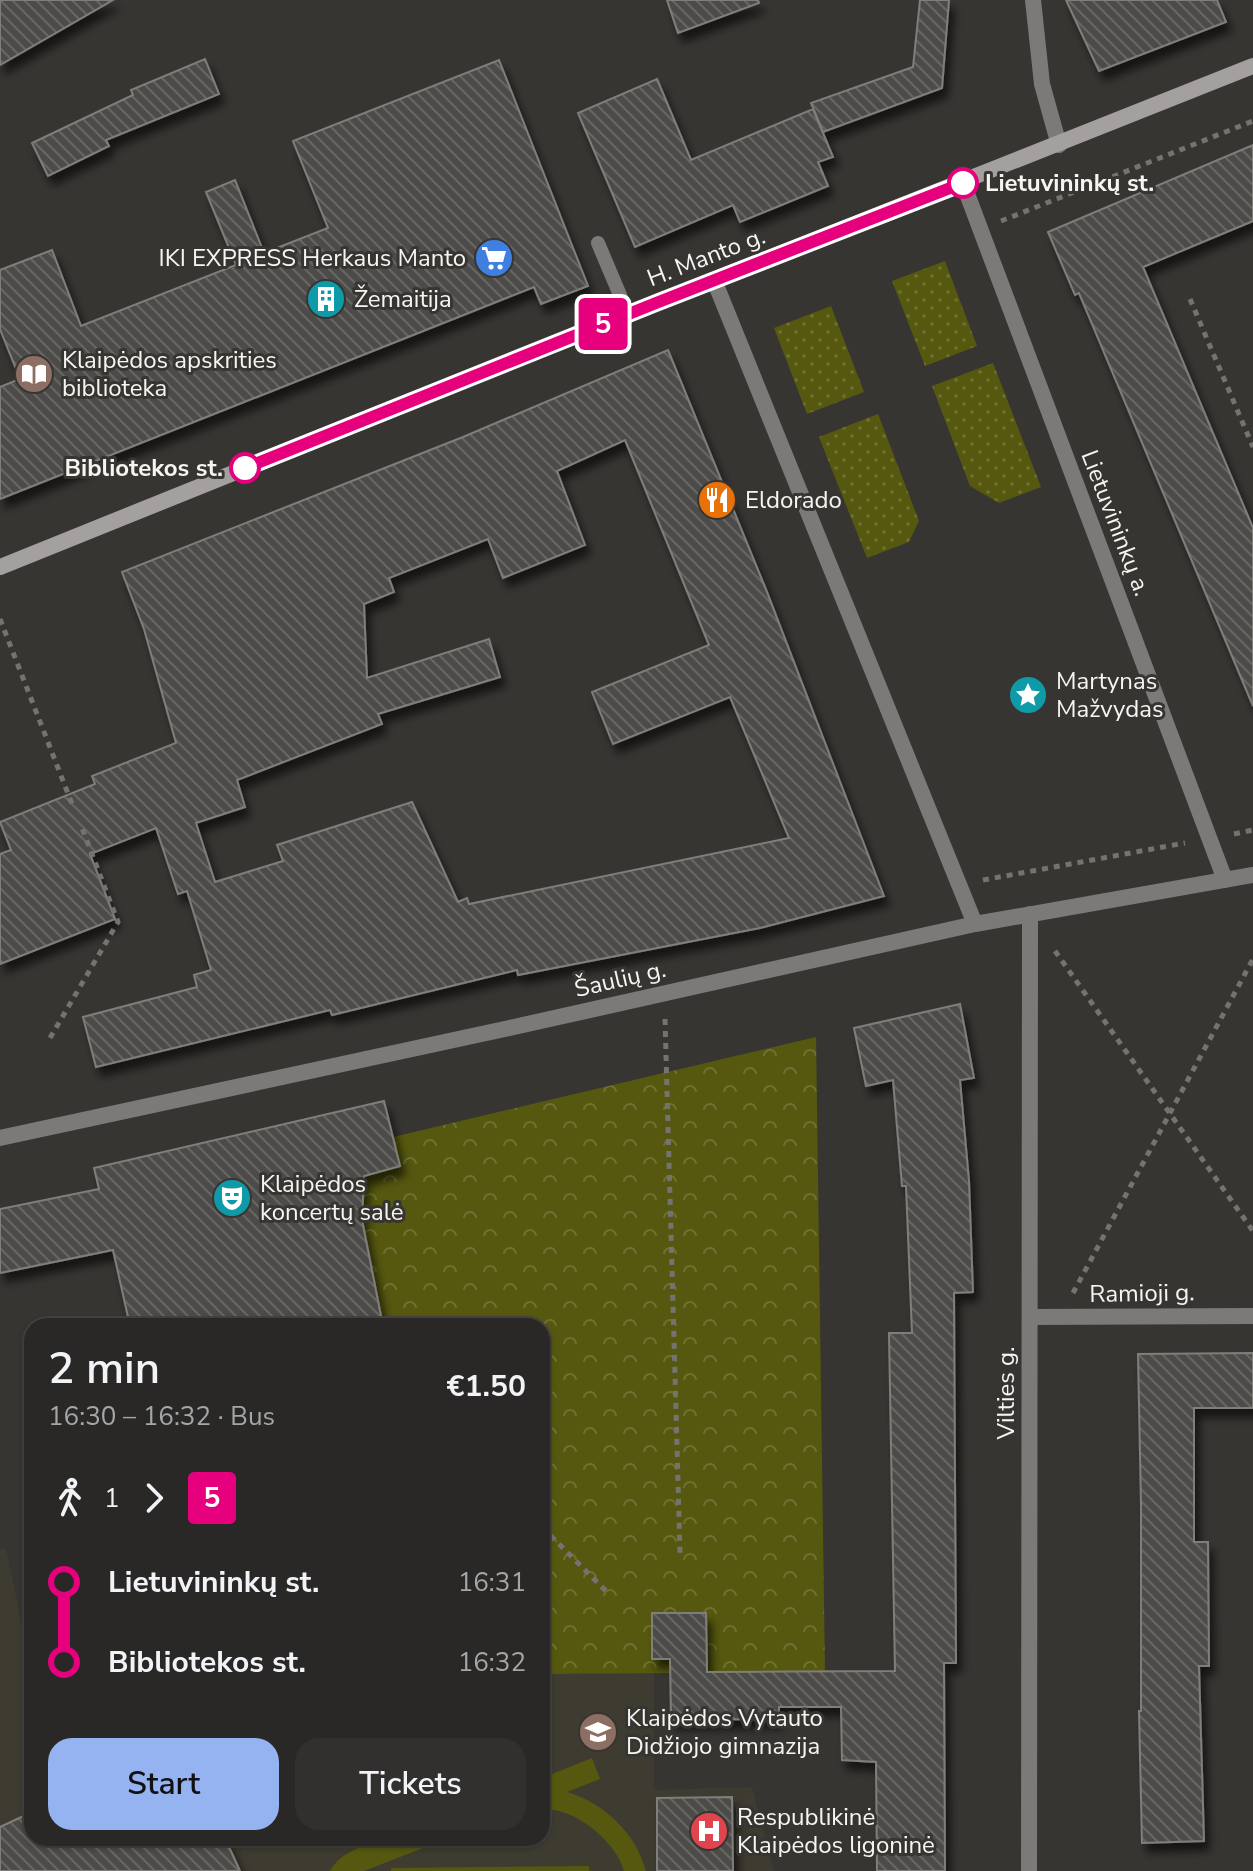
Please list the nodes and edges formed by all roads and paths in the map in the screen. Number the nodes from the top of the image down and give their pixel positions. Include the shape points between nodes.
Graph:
1 (1033, 0) edge
2 (1253, 66) edge
3 (1253, 121) edge
4 (1059, 145) junction
5 (963, 183) junction
6 (980, 229) junction
7 (598, 243) dead end
8 (714, 280) junction
9 (1190, 299) dead end
10 (628, 314) junction
11 (1253, 447) edge
12 (0, 567) edge
13 (0, 619) edge
14 (74, 809) dead end
15 (82, 828) dead end
16 (1209, 838) junction
17 (1253, 875) edge
18 (1225, 880) junction
19 (959, 885) junction
20 (1030, 914) junction
21 (975, 924) junction
22 (1253, 959) edge
23 (664, 994) junction
24 (50, 1038) dead end
25 (1170, 1114) junction
26 (0, 1138) edge
27 (1253, 1231) edge
28 (1253, 1316) edge
29 (1031, 1317) junction
30 (1060, 1318) junction
31 (550, 1535) edge
32 (680, 1553) dead end
33 (606, 1591) dead end
34 (1029, 1871) edge

1 - 4 street via 1042,84
2 - 4 main road, H. Manto g.
3 - 6 path
4 - 5 main road, H. Manto g.
5 - 6 street, Lietuvininkų a.
5 - 8 main road, H. Manto g.
6 - 16 street, Lietuvininkų a.
7 - 10 lane
8 - 10 main road, H. Manto g.
8 - 19 street
9 - 11 path
10 - 12 main road, H. Manto g.
13 - 14 path
15 - 24 path via 118,922
16 - 18 street, Lietuvininkų a.
16 - 19 path
17 - 18 street, Šaulių g.
18 - 20 street, Šaulių g.
19 - 21 street
20 - 21 street, Šaulių g.
20 - 25 path
20 - 29 street, Vilties g.
21 - 23 street, Šaulių g.
22 - 25 path
23 - 26 street, Šaulių g.
23 - 32 path
25 - 27 path
25 - 30 path
28 - 30 street, Ramioji g.
29 - 30 street, Ramioji g.
29 - 34 street, Vilties g.
31 - 33 path

